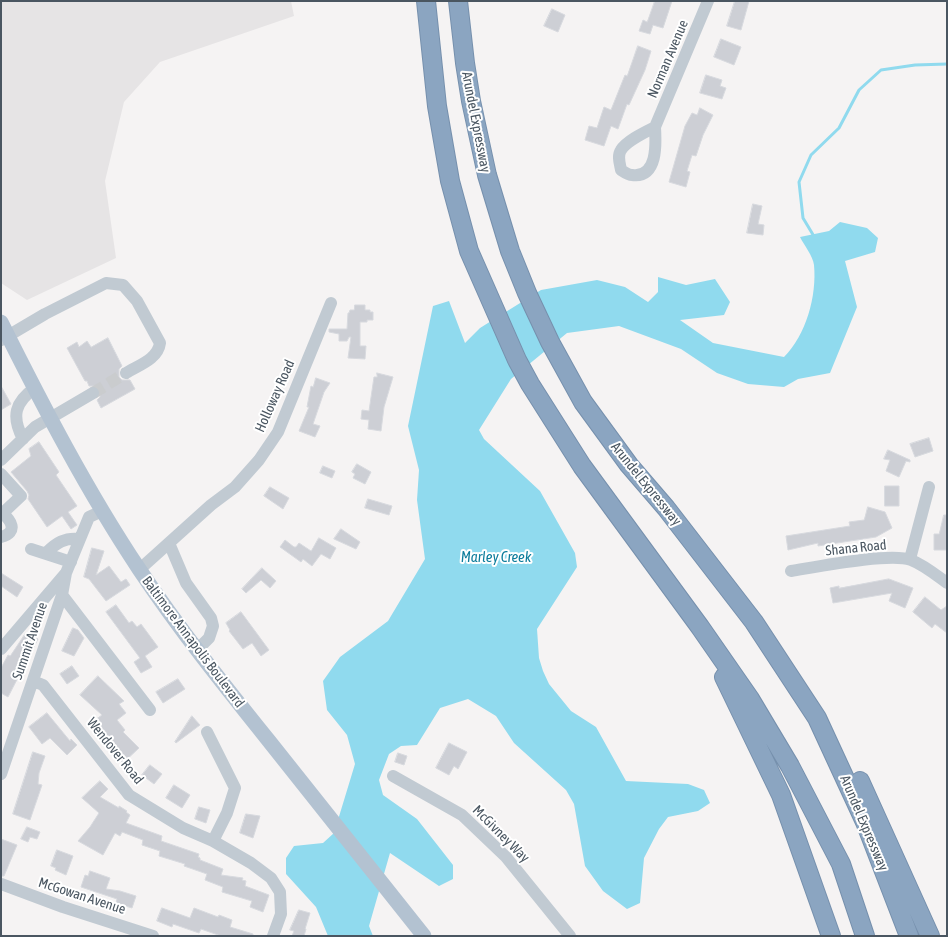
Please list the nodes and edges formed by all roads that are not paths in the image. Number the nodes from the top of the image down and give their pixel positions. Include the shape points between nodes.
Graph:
1 (426, 1) edge
2 (458, 1) edge
3 (708, 1) edge
4 (655, 127) dead end
5 (330, 303) dead end
6 (3, 332) edge
7 (126, 373) tunnel mouth
8 (35, 388) junction
9 (93, 393) tunnel mouth
10 (50, 418) junction
11 (22, 439) junction
12 (1, 460) edge
13 (1, 474) edge
14 (929, 487) dead end
15 (102, 511) junction
16 (2, 512) edge
17 (1, 538) edge
18 (80, 540) junction
19 (170, 543) junction
20 (31, 549) dead end
21 (46, 553) junction
22 (910, 559) junction
23 (68, 567) junction
24 (140, 569) junction
25 (792, 571) dead end
26 (947, 583) edge
27 (62, 595) junction
28 (700, 627) junction
29 (1, 649) edge
30 (197, 650) junction
31 (33, 682) junction
32 (150, 710) dead end
33 (207, 732) dead end
34 (832, 750) junction
35 (1, 774) edge
36 (393, 776) dead end
37 (213, 841) junction
38 (1, 884) edge
39 (153, 936) edge
40 (273, 936) edge
41 (424, 936) edge
42 (570, 936) edge
43 (831, 936) edge
44 (865, 936) edge
45 (909, 936) edge
46 (930, 936) edge

1 - 28 highway via 437,106 450,181 469,251 516,360 582,466
2 - 34 highway, Arundel Expressway via 465,63 494,202 537,316 583,402 754,622 817,718
3 - 4 street, Norman Avenue
5 - 19 street, Holloway Road via 278,432 259,460 234,487
6 - 7 street via 106,283 123,285 137,301 160,343 154,356
6 - 8 main road, Baltimore Annapolis Boulevard
8 - 10 main road, Baltimore Annapolis Boulevard
8 - 11 street via 17,406 16,427
9 - 10 street
10 - 11 street
10 - 15 main road, Baltimore Annapolis Boulevard
11 - 12 street
13 - 16 street via 21,496
14 - 22 street
15 - 18 street via 89,517
15 - 24 main road, Baltimore Annapolis Boulevard
16 - 17 street via 12,525 8,535
18 - 21 street via 62,540
18 - 23 street
19 - 24 street, Holloway Road
19 - 30 street via 186,583 214,626 209,638
20 - 21 street
21 - 23 street
22 - 25 street, Shana Road via 886,558
22 - 26 street, Shana Road
23 - 27 street, Summit Avenue
23 - 29 street
24 - 30 main road, Baltimore Annapolis Boulevard
27 - 31 street, Summit Avenue
27 - 32 street
28 - 43 highway via 781,795
28 - 44 highway via 750,699 790,766 841,864
30 - 41 main road, Baltimore Annapolis Boulevard
31 - 35 street, Summit Avenue
31 - 37 street, Wendover Road via 43,685 129,795 183,828
33 - 37 street via 235,788
34 - 45 highway, Arundel Expressway via 866,822
34 - 46 highway via 850,760
36 - 42 street, McGivney Way via 462,815 506,857
37 - 40 street, Wendover Road via 271,878 280,892 282,914
38 - 39 street, McGowan Avenue

